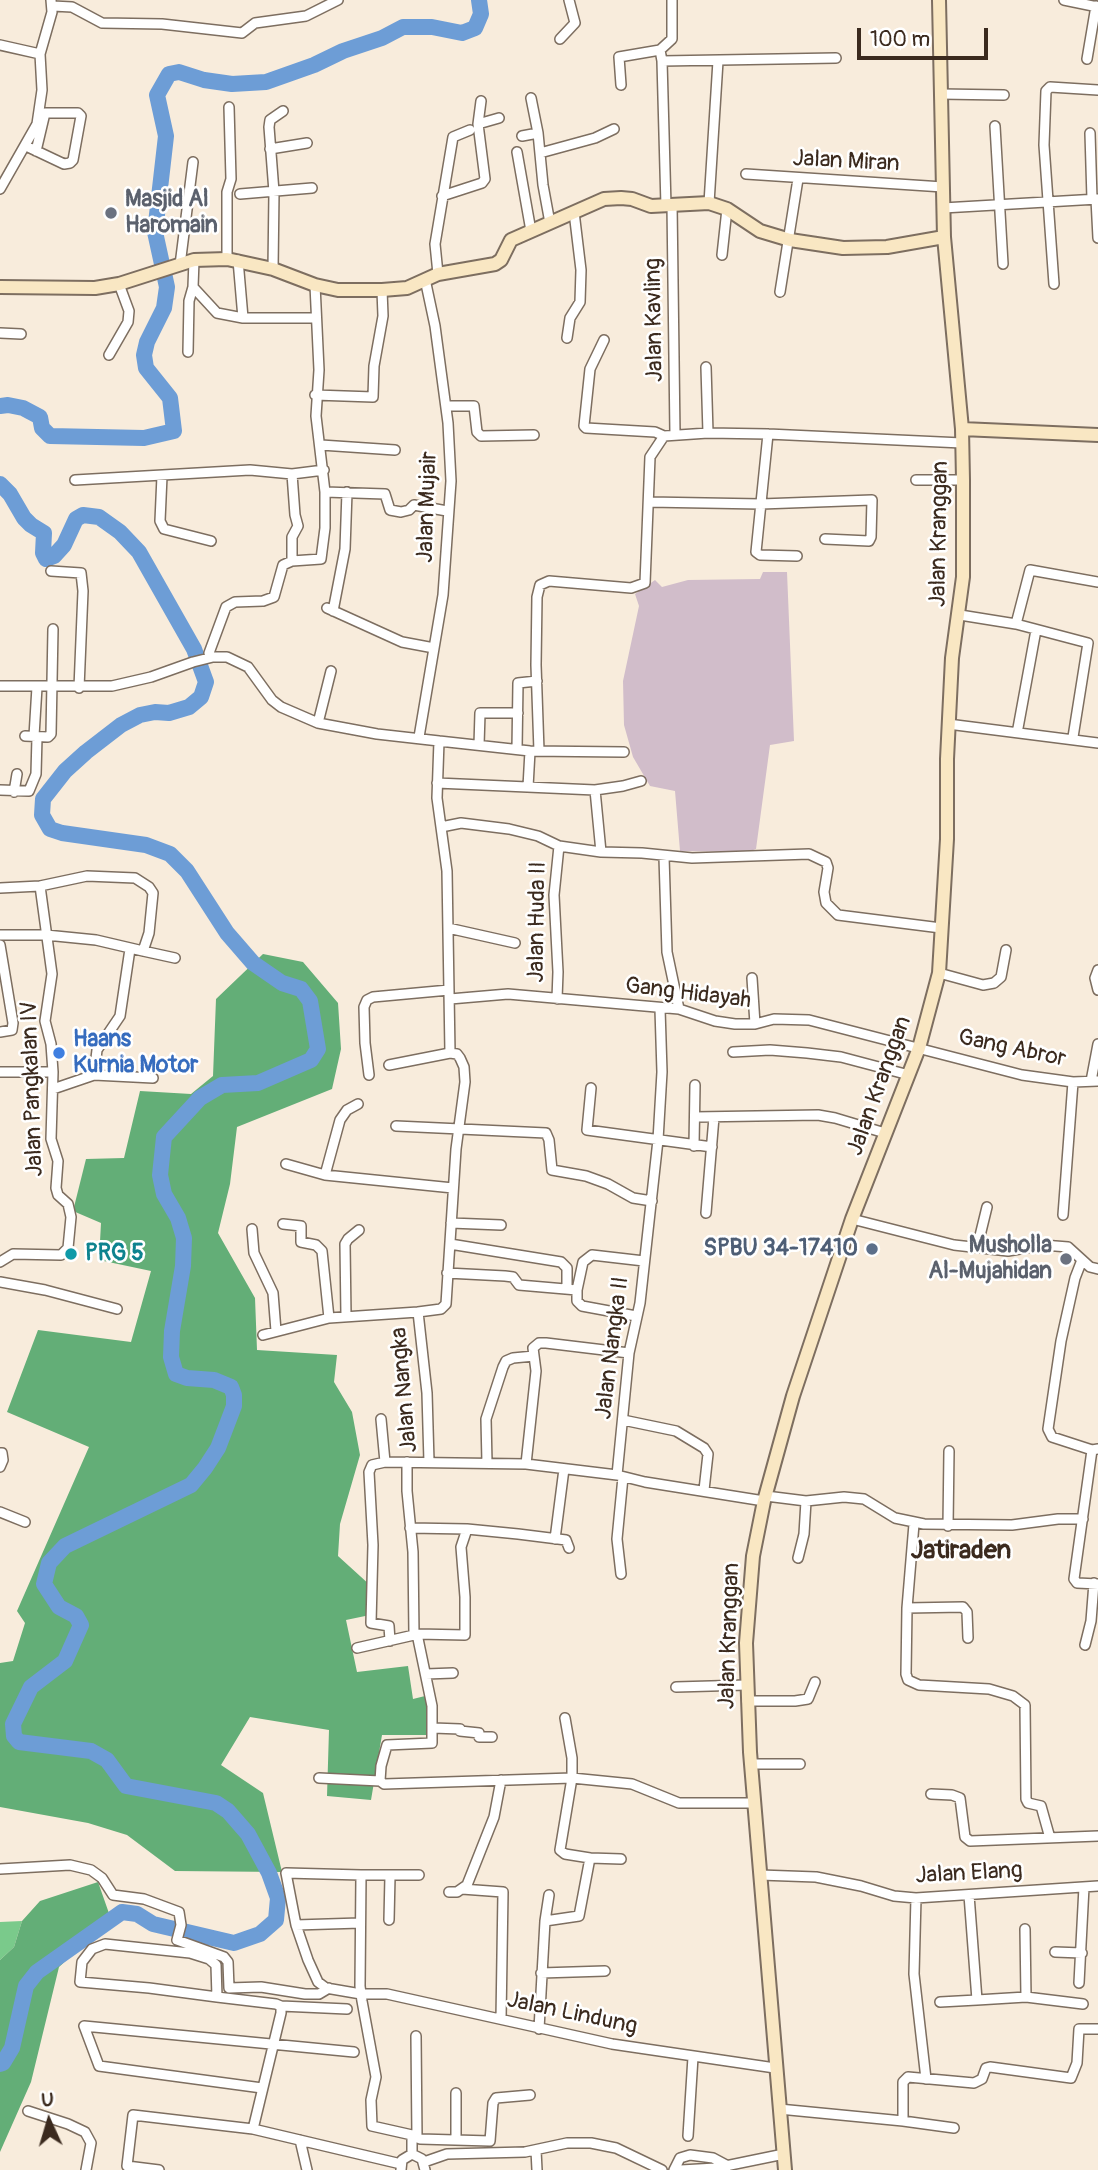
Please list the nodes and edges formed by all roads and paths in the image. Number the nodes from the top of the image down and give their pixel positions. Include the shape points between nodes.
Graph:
1 (338, 0) edge
2 (569, 0) edge
3 (671, 0) edge
4 (939, 0) edge
5 (1064, 0) edge
6 (52, 3) edge
7 (1097, 6) edge
8 (560, 39) dead end
9 (0, 46) edge
10 (660, 50) junction
11 (40, 54) junction
12 (836, 58) dead end
13 (1087, 59) dead end
14 (662, 61) junction
15 (718, 61) junction
16 (621, 86) dead end
17 (1098, 90) edge
18 (940, 94) junction
19 (1004, 95) dead end
20 (531, 99) dead end
21 (481, 101) dead end
22 (229, 107) dead end
23 (283, 111) dead end
24 (499, 118) dead end
25 (995, 126) dead end
26 (474, 127) junction
27 (614, 129) dead end
28 (538, 133) junction
29 (1090, 133) dead end
30 (522, 136) dead end
31 (307, 143) dead end
32 (26, 146) junction
33 (270, 149) junction
34 (36, 151) junction
35 (517, 152) dead end
36 (540, 153) junction
37 (193, 162) dead end
38 (746, 174) dead end
39 (798, 179) junction
40 (943, 187) junction
41 (312, 188) dead end
42 (0, 189) edge
43 (274, 192) junction
44 (240, 194) dead end
45 (442, 196) junction
46 (1095, 199) edge
47 (1048, 200) junction
48 (709, 203) junction
49 (669, 205) junction
50 (998, 205) junction
51 (943, 208) junction
52 (727, 209) junction
53 (574, 212) junction
54 (550, 223) junction
55 (531, 231) junction
56 (944, 237) junction
57 (1098, 238) edge
58 (790, 240) junction
59 (722, 256) dead end
60 (233, 259) junction
61 (194, 260) junction
62 (1003, 264) dead end
63 (174, 267) junction
64 (273, 269) junction
65 (438, 274) junction
66 (425, 279) junction
67 (119, 284) junction
68 (1054, 284) dead end
69 (314, 285) junction
70 (0, 287) edge
71 (193, 287) junction
72 (382, 290) junction
73 (780, 292) dead end
74 (243, 318) junction
75 (316, 318) junction
76 (0, 333) edge
77 (21, 334) dead end
78 (567, 338) dead end
79 (604, 340) dead end
80 (188, 352) dead end
81 (109, 355) dead end
82 (706, 368) dead end
83 (315, 395) junction
84 (446, 406) junction
85 (962, 429) junction
86 (708, 433) junction
87 (768, 434) junction
88 (534, 435) dead end
89 (675, 435) junction
90 (1098, 435) edge
91 (664, 436) junction
92 (962, 443) junction
93 (321, 445) junction
94 (395, 450) dead end
95 (324, 470) junction
96 (292, 474) junction
97 (162, 476) junction
98 (75, 480) dead end
99 (916, 480) dead end
100 (963, 480) junction
101 (325, 492) junction
102 (347, 492) junction
103 (649, 502) junction
104 (761, 504) junction
105 (447, 511) junction
106 (825, 539) dead end
107 (211, 541) dead end
108 (797, 556) dead end
109 (292, 561) junction
110 (51, 571) dead end
111 (1098, 582) edge
112 (960, 615) junction
113 (1016, 624) junction
114 (53, 629) dead end
115 (1036, 629) junction
116 (434, 648) junction
117 (208, 658) junction
118 (331, 671) dead end
119 (537, 681) junction
120 (0, 686) edge
121 (37, 687) junction
122 (50, 687) junction
123 (79, 688) junction
124 (518, 713) junction
125 (318, 723) junction
126 (948, 724) junction
127 (1018, 728) dead end
128 (32, 736) junction
129 (419, 737) junction
130 (1073, 737) dead end
131 (439, 741) junction
132 (1098, 743) edge
133 (479, 745) junction
134 (517, 749) junction
135 (535, 751) junction
136 (624, 752) dead end
137 (17, 774) dead end
138 (641, 780) dead end
139 (437, 783) junction
140 (528, 788) junction
141 (0, 790) edge
142 (595, 790) junction
143 (14, 792) junction
144 (441, 827) junction
145 (559, 846) junction
146 (601, 852) junction
147 (664, 857) junction
148 (40, 886) junction
149 (0, 888) edge
150 (448, 928) junction
151 (941, 928) junction
152 (46, 934) junction
153 (0, 935) edge
154 (515, 943) dead end
155 (0, 945) edge
156 (130, 949) junction
157 (1006, 950) dead end
158 (143, 951) junction
159 (175, 958) dead end
160 (1098, 970) edge
161 (939, 973) junction
162 (4, 977) edge
163 (752, 978) dead end
164 (1098, 989) edge
165 (450, 995) junction
166 (557, 999) junction
167 (660, 1009) junction
168 (679, 1009) junction
169 (755, 1024) junction
170 (0, 1032) edge
171 (1098, 1044) edge
172 (919, 1048) junction
173 (733, 1052) dead end
174 (450, 1053) junction
175 (389, 1065) dead end
176 (0, 1072) edge
177 (52, 1072) junction
178 (909, 1074) junction
179 (94, 1075) junction
180 (369, 1075) dead end
181 (153, 1078) dead end
182 (1095, 1081) edge
183 (1073, 1082) junction
184 (695, 1085) dead end
185 (591, 1088) dead end
186 (53, 1089) junction
187 (358, 1104) dead end
188 (695, 1117) junction
189 (714, 1117) junction
190 (396, 1126) dead end
191 (458, 1128) junction
192 (886, 1133) junction
193 (658, 1140) junction
194 (694, 1146) junction
195 (712, 1147) junction
196 (286, 1164) dead end
197 (326, 1175) junction
198 (453, 1188) junction
199 (652, 1201) junction
200 (987, 1207) dead end
201 (706, 1213) dead end
202 (1063, 1214) dead end
203 (852, 1219) junction
204 (283, 1223) dead end
205 (451, 1223) junction
206 (501, 1225) dead end
207 (252, 1229) dead end
208 (359, 1230) dead end
209 (450, 1244) junction
210 (977, 1248) junction
211 (1082, 1260) junction
212 (644, 1261) junction
213 (0, 1262) edge
214 (1098, 1269) edge
215 (447, 1273) junction
216 (0, 1282) edge
217 (572, 1290) junction
218 (117, 1309) dead end
219 (418, 1312) junction
220 (636, 1315) junction
221 (346, 1316) junction
222 (329, 1318) junction
223 (276, 1331) junction
224 (263, 1335) dead end
225 (629, 1353) junction
226 (534, 1356) junction
227 (382, 1419) dead end
228 (623, 1420) junction
229 (1095, 1449) edge
230 (949, 1451) dead end
231 (0, 1453) edge
232 (385, 1462) junction
233 (407, 1462) junction
234 (429, 1462) junction
235 (487, 1463) junction
236 (526, 1464) junction
237 (0, 1467) edge
238 (564, 1469) junction
239 (620, 1476) junction
240 (704, 1490) junction
241 (765, 1499) junction
242 (806, 1500) junction
243 (0, 1511) edge
244 (1083, 1520) junction
245 (24, 1522) dead end
246 (915, 1524) junction
247 (948, 1526) junction
248 (410, 1528) junction
249 (467, 1529) junction
250 (555, 1539) junction
251 (569, 1548) dead end
252 (798, 1558) dead end
253 (621, 1574) dead end
254 (1096, 1583) edge
255 (907, 1608) junction
256 (416, 1635) junction
257 (968, 1638) dead end
258 (390, 1641) junction
259 (1085, 1646) dead end
260 (357, 1648) dead end
261 (426, 1674) junction
262 (453, 1674) dead end
263 (815, 1682) dead end
264 (746, 1685) junction
265 (676, 1687) dead end
266 (747, 1702) junction
267 (565, 1718) dead end
268 (433, 1727) junction
269 (492, 1737) dead end
270 (751, 1764) junction
271 (800, 1764) dead end
272 (319, 1778) dead end
273 (572, 1778) junction
274 (501, 1780) junction
275 (380, 1781) junction
276 (931, 1794) dead end
277 (755, 1803) junction
278 (1098, 1836) edge
279 (1050, 1838) junction
280 (590, 1858) junction
281 (621, 1859) dead end
282 (0, 1869) edge
283 (361, 1875) junction
284 (419, 1875) dead end
285 (760, 1875) junction
286 (390, 1876) junction
287 (1098, 1886) edge
288 (1084, 1887) junction
289 (462, 1889) junction
290 (449, 1892) dead end
291 (549, 1895) dead end
292 (969, 1895) junction
293 (916, 1898) junction
294 (389, 1920) dead end
295 (545, 1921) junction
296 (360, 1923) junction
297 (296, 1925) junction
298 (1025, 1929) dead end
299 (1055, 1952) dead end
300 (1082, 1952) junction
301 (605, 1971) dead end
302 (541, 1973) junction
303 (1079, 1983) dead end
304 (329, 1989) junction
305 (361, 1994) junction
306 (217, 1997) junction
307 (1026, 1997) junction
308 (977, 2000) junction
309 (940, 2002) dead end
310 (1083, 2004) dead end
311 (281, 2006) junction
312 (347, 2010) dead end
313 (501, 2020) junction
314 (539, 2029) junction
315 (1098, 2029) edge
316 (416, 2036) dead end
317 (272, 2045) junction
318 (354, 2052) dead end
319 (693, 2057) junction
320 (775, 2068) junction
321 (926, 2079) junction
322 (262, 2088) junction
323 (456, 2093) dead end
324 (530, 2095) dead end
325 (779, 2109) junction
326 (28, 2111) dead end
327 (903, 2121) junction
328 (954, 2128) dead end
329 (253, 2129) junction
330 (688, 2136) dead end
331 (414, 2137) junction
332 (300, 2140) junction
333 (456, 2140) junction
334 (536, 2150) junction
335 (412, 2154) junction
336 (784, 2154) junction
337 (424, 2166) edge
338 (728, 2166) junction
339 (401, 2167) edge
340 (86, 2170) edge
341 (159, 2170) edge
342 (307, 2170) edge
343 (537, 2170) edge
344 (662, 2170) edge
345 (674, 2170) edge
346 (681, 2170) edge
347 (785, 2170) edge

1 - 6 street via 306,16 255,23 242,33 182,25 102,23
2 - 8 street via 575,23
3 - 10 street via 672,39
4 - 18 main road, Jalan Kranggan
5 - 7 street
6 - 11 street
7 - 13 street
9 - 11 street
10 - 14 street, Jalan Kavling
10 - 16 street via 620,57
11 - 32 street via 40,107
12 - 15 street
14 - 15 street
14 - 49 street, Jalan Kavling
15 - 48 street
17 - 47 street via 1050,87 1046,91
18 - 19 street
18 - 40 main road, Jalan Kranggan
20 - 28 street
21 - 26 street
22 - 60 street via 231,179 227,192
23 - 33 street via 270,120
24 - 26 street
25 - 50 street
26 - 45 street via 453,137
26 - 45 street via 484,181
27 - 36 street
28 - 30 street
28 - 36 street
29 - 46 street
31 - 33 street
32 - 34 street
32 - 42 street
33 - 43 street
34 - 34 street via 64,164 74,160 78,113 46,113
35 - 55 street
36 - 54 street
37 - 63 street
38 - 39 street, Jalan Miran
39 - 40 street, Jalan Miran
39 - 58 street
40 - 51 main road, Jalan Kranggan
41 - 43 street
43 - 44 street
43 - 64 street
45 - 65 street via 435,244
46 - 47 street
46 - 57 street
47 - 50 street
47 - 68 street
48 - 49 main road
48 - 52 main road
49 - 53 main road via 604,199
49 - 89 street, Jalan Kavling
50 - 51 street
50 - 62 street
51 - 56 main road, Jalan Kranggan
52 - 58 main road via 760,231
52 - 59 street
53 - 54 main road
53 - 78 street via 580,302 570,318
54 - 55 main road
55 - 65 main road via 508,243 495,264
56 - 58 main road via 887,247 843,248
56 - 85 main road, Jalan Kranggan
58 - 73 street
60 - 61 main road
60 - 64 main road
60 - 74 street
61 - 63 main road
61 - 71 street
63 - 67 main road
64 - 69 main road
65 - 66 main road
66 - 72 main road via 407,288
66 - 84 street, Jalan Mujair
67 - 70 main road
67 - 81 street via 129,311 128,322
69 - 72 main road
69 - 75 street
71 - 74 street via 217,313
71 - 80 street
72 - 83 street via 373,397
74 - 75 street
75 - 83 street via 319,370
76 - 77 street
79 - 91 street via 590,369 584,426
82 - 86 street
83 - 93 street
84 - 88 street via 474,406 481,436
84 - 105 street, Jalan Mujair via 451,449
85 - 90 main road
85 - 92 main road, Jalan Kranggan
86 - 87 street
86 - 89 street
87 - 92 street
87 - 104 street
89 - 91 street
91 - 103 street via 650,457
92 - 100 main road, Jalan Kranggan
93 - 94 street
93 - 95 street
95 - 96 street
95 - 101 street
96 - 97 street via 250,470
96 - 109 street via 298,526 292,537
97 - 98 street
97 - 107 street via 160,521 164,529
99 - 100 street
100 - 112 main road, Jalan Kranggan
101 - 102 street
101 - 109 street via 321,559
102 - 105 street via 385,494 390,510 401,512 414,505
102 - 116 street via 345,549 330,609 402,642
103 - 104 street
103 - 119 street via 645,583 631,588 549,580 540,585
104 - 106 street via 873,500 869,541
104 - 108 street via 757,554
105 - 116 street, Jalan Mujair via 443,595
109 - 117 street via 283,565 274,597 226,607
110 - 123 street via 82,573
111 - 113 street via 1030,570
112 - 113 street
112 - 126 main road, Jalan Kranggan
113 - 115 street
114 - 122 street
115 - 127 street
115 - 130 street via 1088,643
116 - 129 street, Jalan Mujair
117 - 123 street via 151,677
117 - 125 street via 227,657 244,663 272,700
118 - 125 street
119 - 124 street via 518,683
119 - 135 street
120 - 121 street
121 - 122 street
121 - 128 street
122 - 123 street
122 - 128 street via 51,734
124 - 133 street via 481,713
124 - 134 street
125 - 129 street
126 - 132 street
126 - 151 main road, Jalan Kranggan
128 - 143 street via 34,783 28,793
129 - 131 street
131 - 133 street
131 - 139 street
133 - 134 street
134 - 135 street
135 - 136 street
135 - 140 street
137 - 143 street
138 - 142 street
139 - 140 street
139 - 144 street
140 - 142 street
141 - 143 street
142 - 146 street
144 - 145 street via 461,823 509,829
144 - 150 street
145 - 146 street
145 - 166 street, Jalan Huda II via 554,895
146 - 147 street
147 - 151 street via 818,856 828,868 825,903 838,915
147 - 168 street via 667,952
148 - 149 street
148 - 152 street, Jalan Pangkalan IV
148 - 158 street via 87,876 135,878 153,893
150 - 154 street
150 - 165 street
151 - 161 main road, Jalan Kranggan
152 - 153 street
152 - 156 street
152 - 177 street, Jalan Pangkalan IV via 52,974 46,1021
155 - 162 street
156 - 158 street
156 - 179 street via 120,1016 97,1050
157 - 161 street via 1001,977 994,984
158 - 159 street
160 - 164 street
161 - 172 main road, Jalan Kranggan
162 - 170 street via 13,1027 10,1032
163 - 169 street
165 - 166 street, Gang Hidayah
165 - 174 street
165 - 180 street, Gang Hidayah via 367,1000
166 - 167 street, Gang Hidayah
167 - 168 street, Gang Hidayah
167 - 193 street, Jalan Nangka II
168 - 169 street, Gang Hidayah via 715,1021
169 - 172 street, Gang Hidayah via 774,1019 808,1020
171 - 182 street
172 - 178 main road, Jalan Kranggan
172 - 183 street, Gang Abror via 1022,1075
173 - 178 street via 770,1050 841,1057
174 - 175 street
174 - 191 street, Jalan Nangka via 457,1054 464,1067
176 - 177 street
177 - 186 street, Jalan Pangkalan IV
178 - 192 main road, Jalan Kranggan
179 - 181 street
179 - 186 street
182 - 183 street, Gang Abror
183 - 202 street
184 - 188 street
185 - 193 street via 587,1130
186 - 213 street, Jalan Pangkalan IV via 51,1139 58,1161 56,1188 71,1217 68,1248 61,1255 13,1254
187 - 197 street via 340,1120
188 - 189 street
188 - 194 street
189 - 192 street via 818,1115
189 - 195 street
190 - 191 street
191 - 198 street, Jalan Nangka
191 - 199 street via 546,1133 552,1170 586,1176 623,1194
192 - 203 main road, Jalan Kranggan
193 - 194 street
193 - 199 street, Jalan Nangka II
194 - 195 street
195 - 201 street
196 - 197 street
197 - 198 street
198 - 205 street, Jalan Nangka
199 - 212 street, Jalan Nangka II
200 - 210 street
203 - 210 street
203 - 241 main road, Jalan Kranggan via 793,1396
204 - 222 street via 300,1226 301,1242 322,1251
205 - 206 street
205 - 209 street, Jalan Nangka
207 - 223 street via 254,1253 273,1293
208 - 221 street via 345,1244
209 - 215 street, Jalan Nangka
209 - 217 street via 561,1262
210 - 211 street via 1008,1251 1059,1245 1073,1249
211 - 214 street
211 - 229 street via 1061,1341 1048,1429 1052,1437
212 - 217 street via 592,1255 583,1262
212 - 220 street, Jalan Nangka II
215 - 217 street via 513,1277 519,1285
215 - 219 street, Jalan Nangka via 445,1307
216 - 218 street
217 - 220 street via 582,1306
219 - 221 street
219 - 234 street, Jalan Nangka
220 - 225 street, Jalan Nangka II
221 - 222 street
222 - 223 street
223 - 224 street
225 - 226 street via 539,1343 533,1348
225 - 228 street, Jalan Nangka II
226 - 235 street via 513,1358 503,1367 486,1419
226 - 236 street
227 - 232 street
228 - 239 street, Jalan Nangka II
228 - 240 street via 676,1431 704,1448 708,1454
229 - 244 street
230 - 247 street
231 - 237 street
232 - 233 street
232 - 258 street via 372,1465 369,1472 371,1623 389,1626
233 - 234 street
233 - 248 street
234 - 235 street, Jalan Nangka
235 - 236 street, Jalan Nangka
236 - 238 street, Jalan Nangka
238 - 239 street, Jalan Nangka
238 - 250 street
239 - 240 street, Jalan Nangka
239 - 253 street, Jalan Nangka II via 617,1538
240 - 241 street, Jalan Nangka
241 - 242 street, Jalan Nangka
241 - 264 main road, Jalan Kranggan via 753,1556
242 - 246 street, Jalan Nangka via 864,1499
242 - 252 street
243 - 245 street
244 - 247 street, Jalan Nangka
244 - 254 street via 1074,1579
246 - 247 street, Jalan Nangka
246 - 255 street
248 - 249 street
248 - 256 street
249 - 250 street
249 - 256 street via 460,1553 465,1635
250 - 251 street via 566,1540
254 - 259 street
255 - 257 street via 963,1607
255 - 279 street via 908,1680 919,1685 989,1689 1025,1705 1026,1799 1041,1806
256 - 258 street
256 - 261 street
258 - 260 street
261 - 262 street
261 - 268 street
263 - 266 street via 808,1699
264 - 265 street
264 - 266 main road, Jalan Kranggan
266 - 270 main road, Jalan Kranggan
267 - 273 street
268 - 269 street
268 - 275 street via 432,1743 387,1745
270 - 271 street
270 - 277 main road, Jalan Kranggan
272 - 275 street
273 - 274 street
273 - 277 street via 632,1784 679,1803
273 - 280 street via 560,1850
274 - 275 street
274 - 289 street via 494,1817
276 - 279 street via 960,1798 965,1837 970,1842
277 - 285 main road, Jalan Kranggan
278 - 279 street
280 - 281 street
280 - 295 street via 579,1916
282 - 304 street, Jalan Lindung via 70,1865 91,1870 113,1895 144,1899 179,1912 177,1941 224,1957 229,1989 261,1987 305,1994
283 - 286 street
283 - 296 street
283 - 297 street via 286,1874
284 - 286 street
285 - 293 street, Jalan Elang via 816,1877
285 - 320 main road, Jalan Kranggan
286 - 294 street
287 - 288 street, Jalan Elang
288 - 292 street, Jalan Elang
288 - 300 street
289 - 290 street
289 - 313 street via 503,1892
291 - 295 street
292 - 293 street, Jalan Elang
292 - 308 street
293 - 321 street via 914,1974
295 - 302 street
296 - 297 street
296 - 305 street
297 - 304 street via 318,1982
298 - 307 street
299 - 300 street
300 - 303 street
301 - 302 street
302 - 314 street
304 - 305 street, Jalan Lindung
305 - 313 street, Jalan Lindung via 387,1994
305 - 331 street via 376,2077 372,2126
306 - 306 street via 80,1982 82,1962 92,1949 105,1944 190,1953 216,1965
306 - 311 street
307 - 308 street
307 - 310 street
308 - 309 street
311 - 312 street
311 - 317 street
313 - 314 street, Jalan Lindung
314 - 319 street, Jalan Lindung
315 - 321 street via 1079,2029 1077,2063 1071,2078 990,2067 974,2083
316 - 331 street
317 - 318 street
317 - 322 street
317 - 322 street via 84,2026 99,2066
319 - 320 street, Jalan Lindung
319 - 330 street
320 - 325 main road, Jalan Kranggan
321 - 327 street via 908,2077 903,2081
322 - 329 street
323 - 333 street
324 - 333 street via 496,2098 489,2141
325 - 327 street
325 - 336 main road, Jalan Kranggan
326 - 340 street via 85,2132 91,2143
327 - 328 street
329 - 332 street
329 - 341 street via 133,2115 127,2166
331 - 333 street
331 - 335 street
332 - 339 street
332 - 342 street
334 - 337 street via 447,2154
334 - 343 street
334 - 344 street via 590,2143 616,2148
335 - 337 street via 419,2156
335 - 339 street
336 - 338 street
336 - 347 main road, Jalan Kranggan
338 - 345 street via 713,2158 690,2155 680,2158
338 - 346 street

